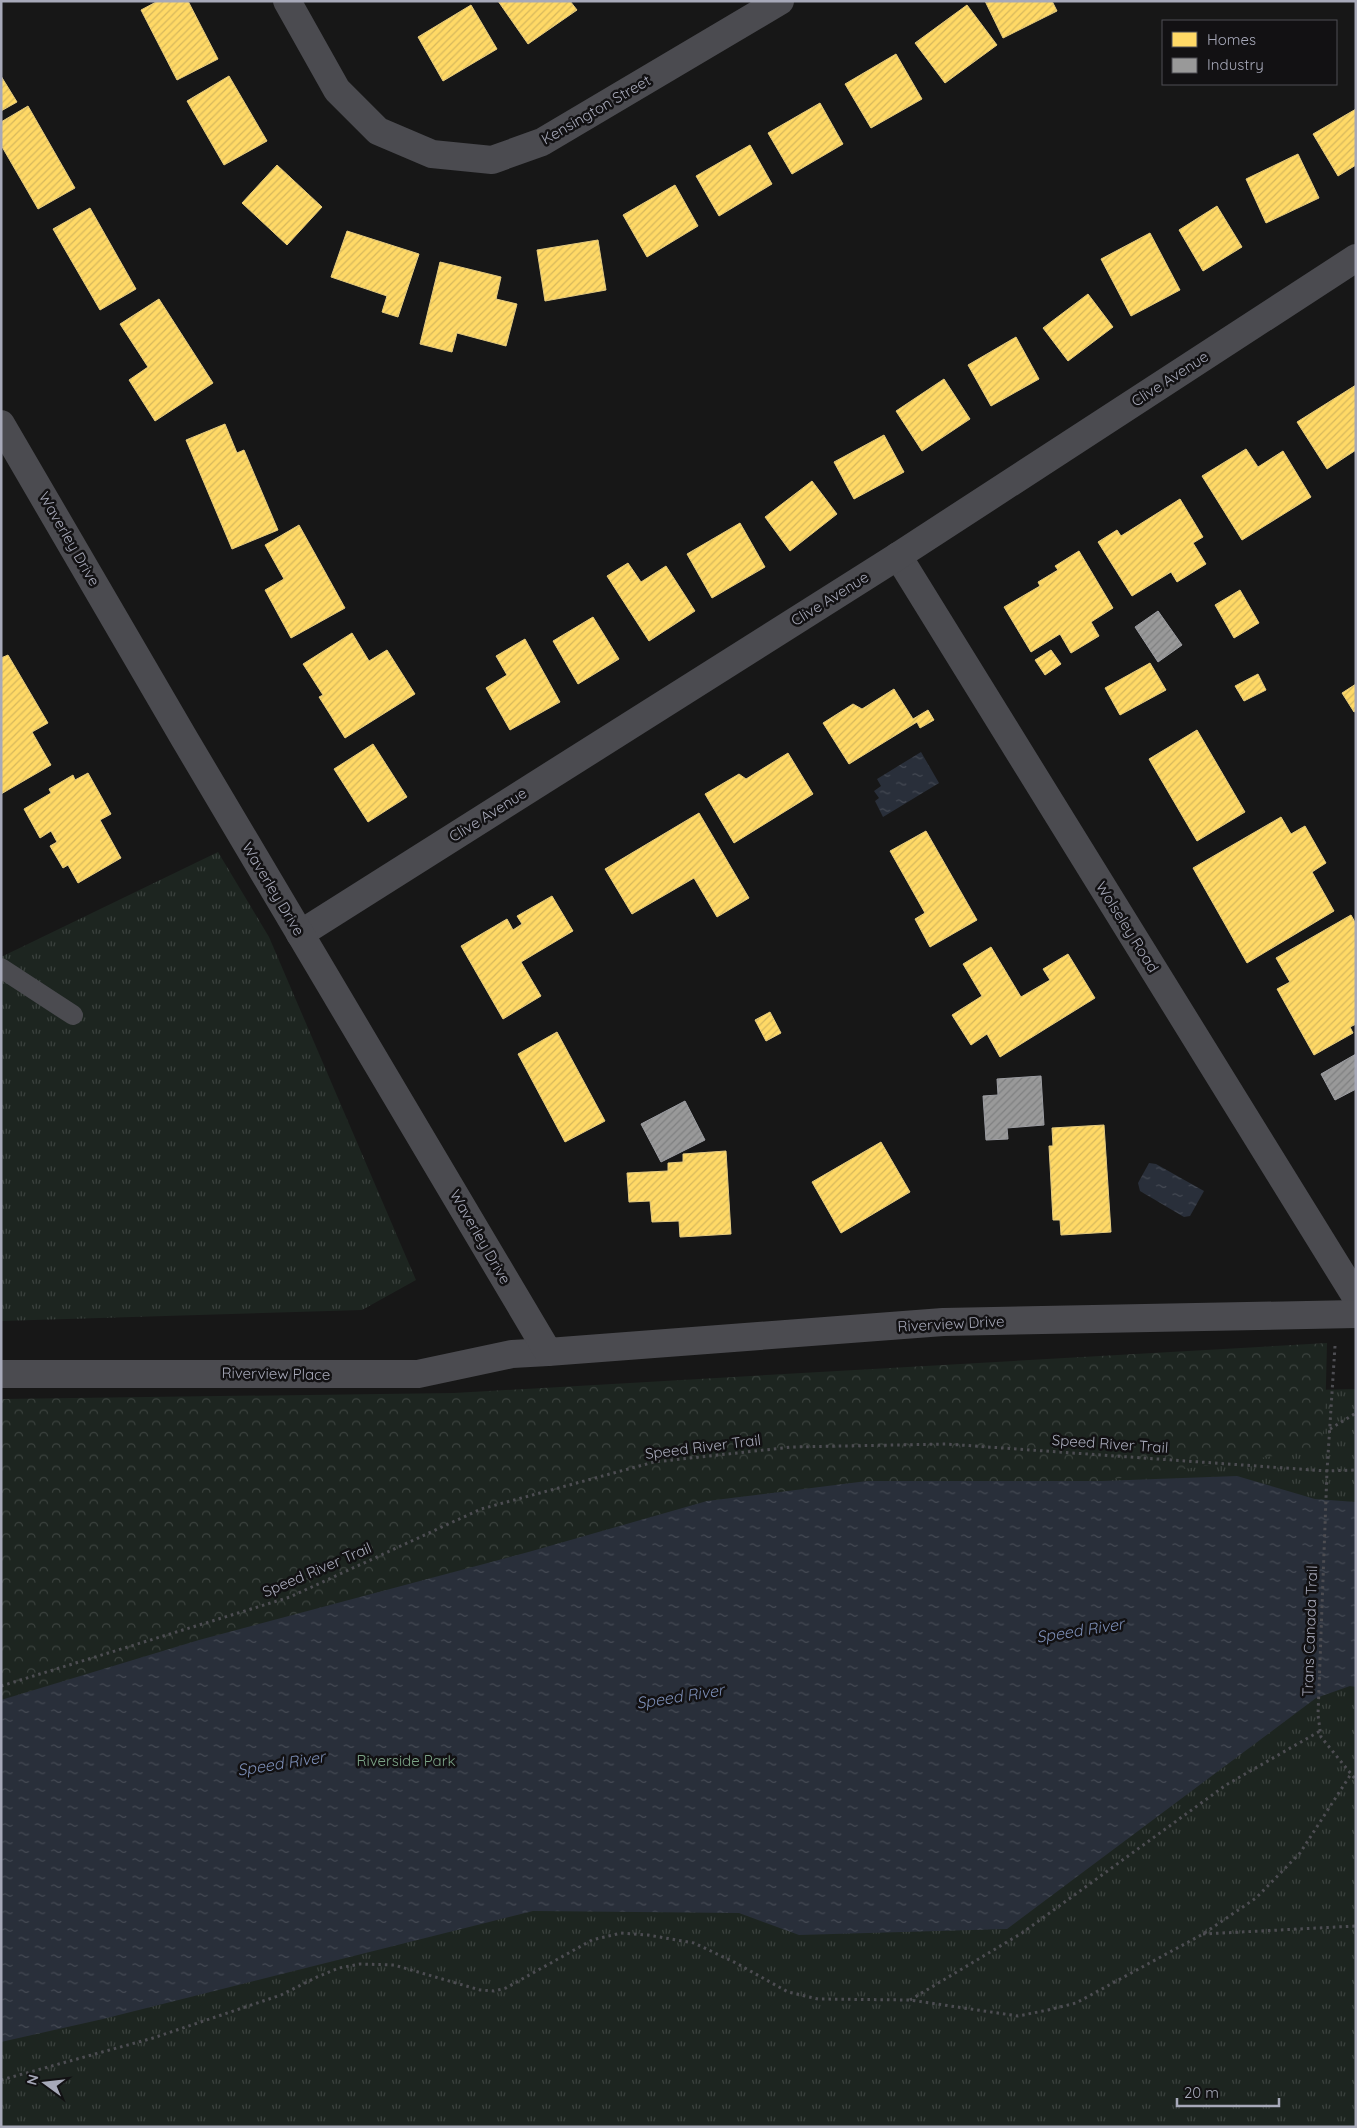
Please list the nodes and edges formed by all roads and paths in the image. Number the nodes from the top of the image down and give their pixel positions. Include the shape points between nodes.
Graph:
1 (287, 1) edge
2 (780, 1) edge
3 (1356, 258) edge
4 (1, 424) edge
5 (898, 556) junction
6 (300, 934) junction
7 (1, 968) edge
8 (73, 1015) dead end
9 (1350, 1309) edge
10 (548, 1352) junction
11 (1, 1374) edge
12 (1356, 1413) edge
13 (1330, 1429) junction
14 (1356, 1470) edge
15 (1327, 1471) junction
16 (1, 1686) edge
17 (1320, 1731) junction
18 (1351, 1774) junction
19 (1356, 1780) edge
20 (1356, 1926) edge
21 (1203, 1934) junction
22 (910, 2000) junction
23 (1, 2080) edge

1 - 2 street, Kensington Street via 337,90 378,131 432,154 492,160 542,142
3 - 5 street, Clive Avenue
4 - 6 street, Waverley Drive
5 - 6 street, Clive Avenue
5 - 9 street, Wolseley Road
6 - 10 street, Waverley Drive
7 - 8 lane
9 - 10 street, Riverview Drive via 943,1322
9 - 13 path, Trans Canada Trail
10 - 11 street, Riverview Place via 512,1354 418,1374
12 - 13 path
13 - 15 path, Trans Canada Trail
14 - 15 path, Speed River Trail
15 - 16 path, Speed River Trail via 946,1444 792,1447 654,1462 481,1509 290,1596
15 - 17 path, Trans Canada Trail
17 - 18 path, Trans Canada Trail
17 - 22 path via 1226,1785 1022,1933
18 - 19 path, Trans Canada Trail
18 - 21 path via 1300,1852 1256,1898
20 - 21 path
21 - 22 path via 1076,2003 1048,2010 1018,2016
22 - 23 path via 818,1999 788,1992 694,1943 621,1933 592,1940 506,1988 494,1991 394,1966 360,1964 339,1968 281,1995 153,2038

